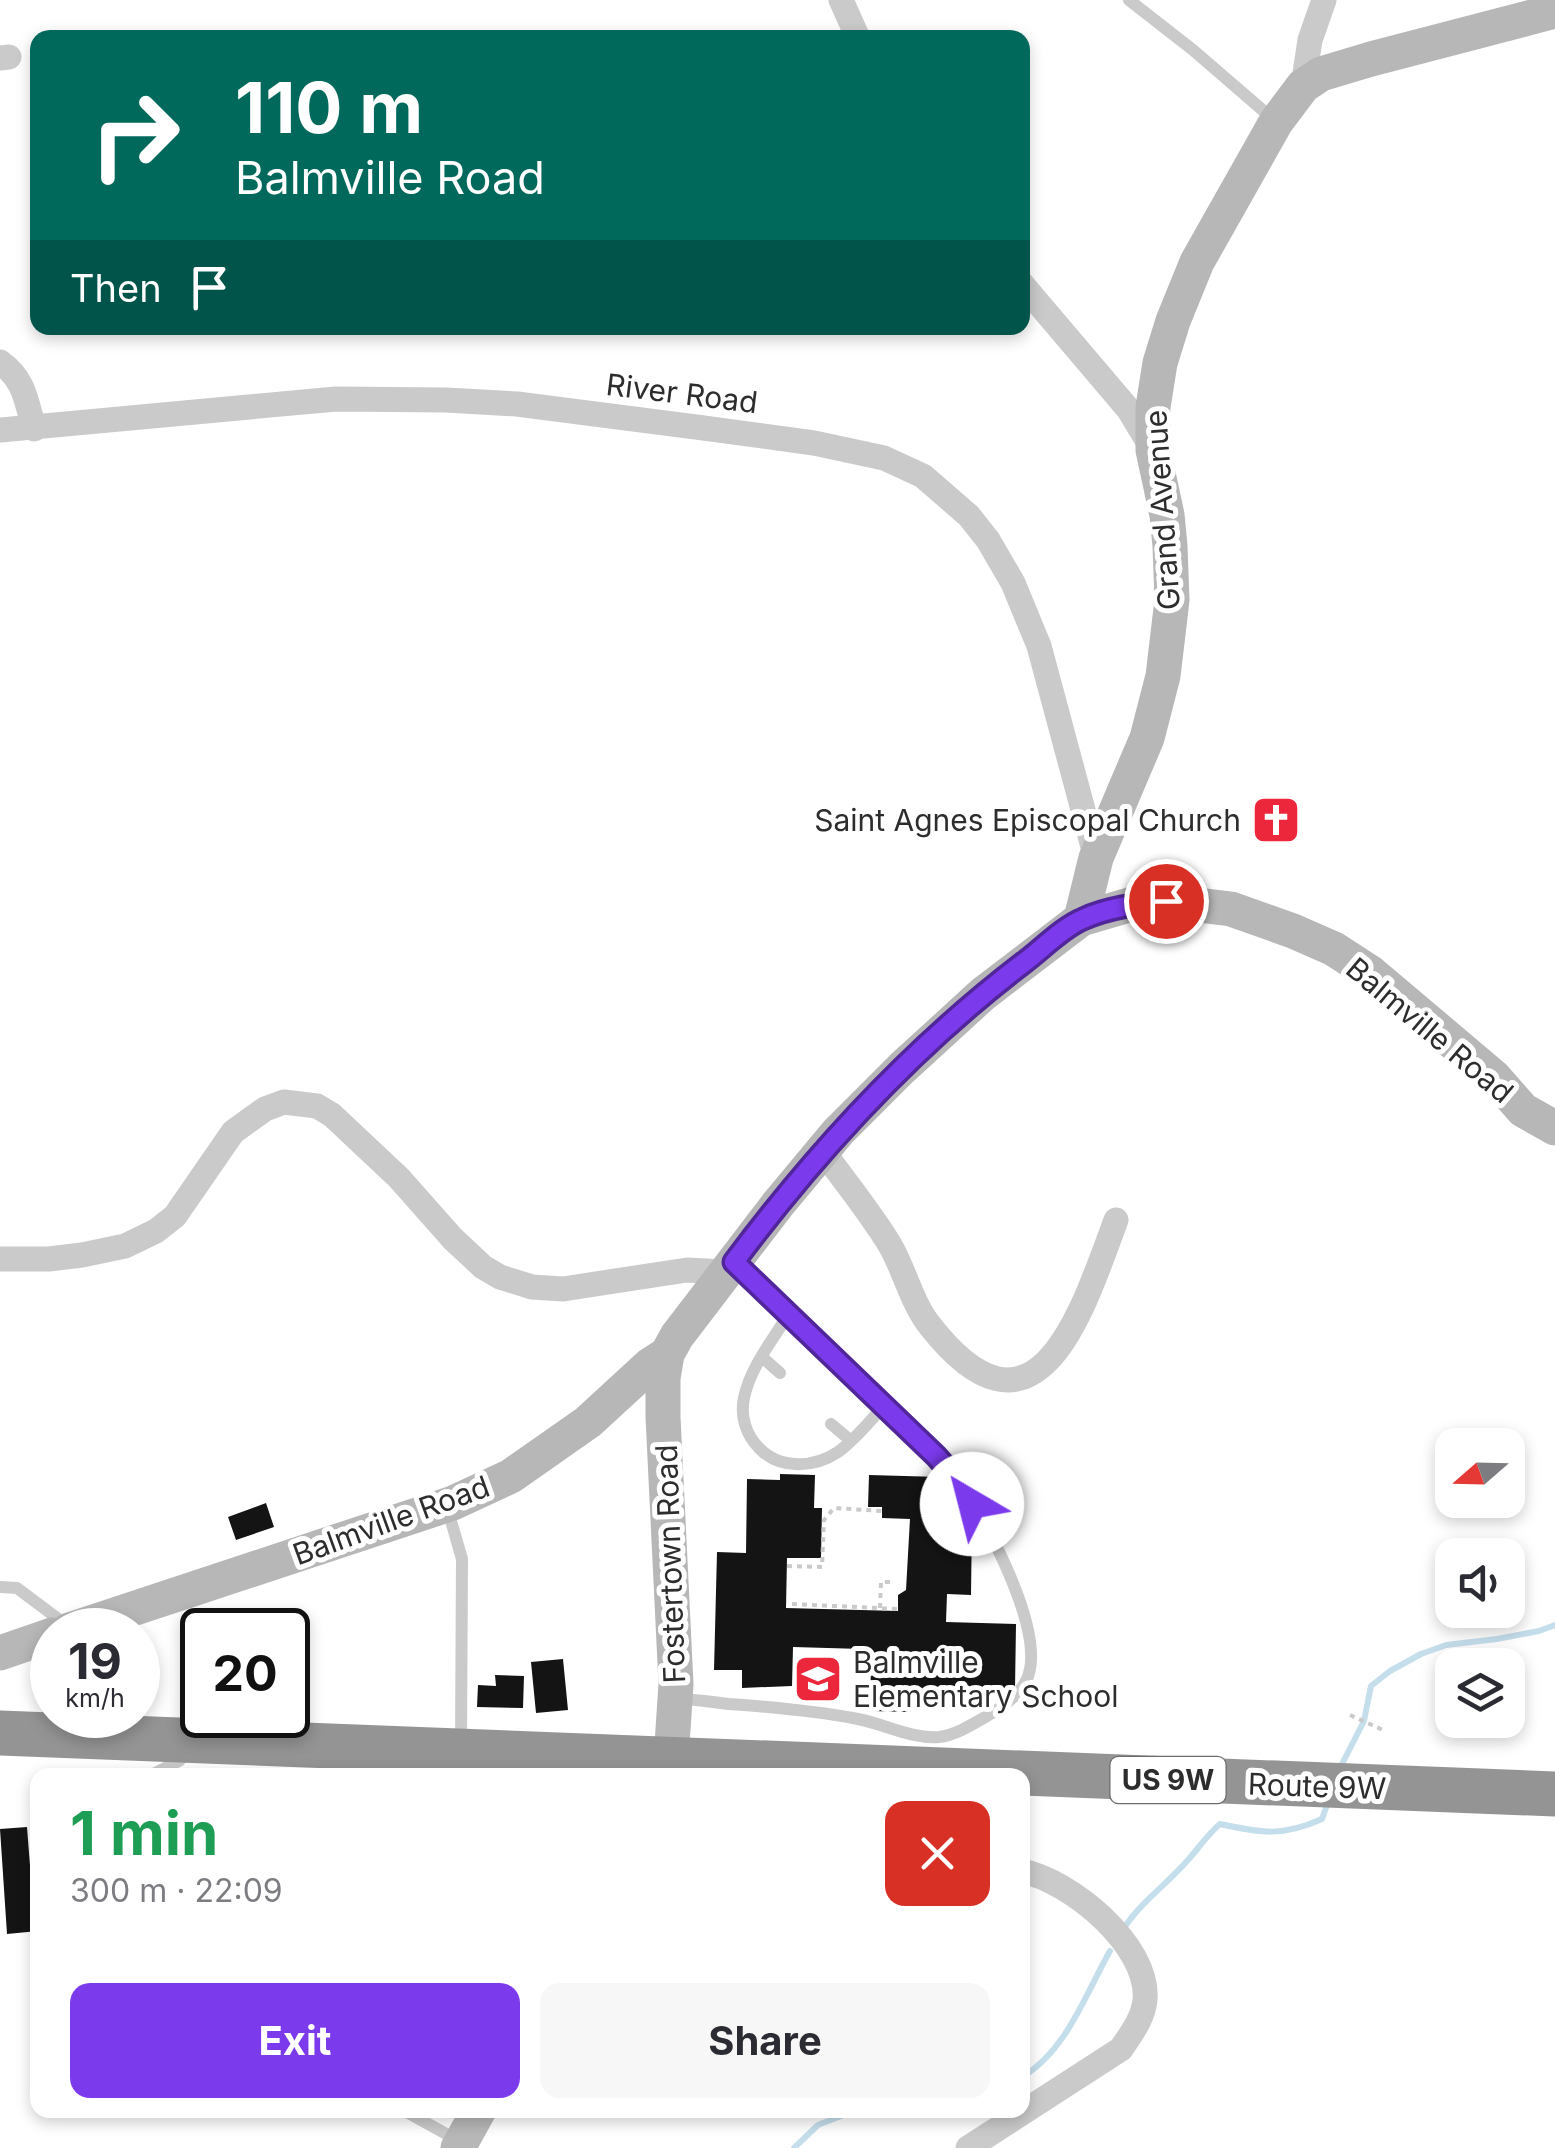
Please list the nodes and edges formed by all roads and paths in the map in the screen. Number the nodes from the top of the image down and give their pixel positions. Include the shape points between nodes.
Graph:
1 (840, 0) edge
2 (1129, 0) edge
3 (1324, 0) edge
4 (1555, 11) edge
5 (854, 30) edge
6 (1303, 86) junction
7 (1276, 122) junction
8 (1030, 294) edge
9 (0, 362) edge
10 (34, 429) junction
11 (0, 430) edge
12 (1153, 450) junction
13 (1096, 858) junction
14 (1081, 919) junction
15 (1555, 1128) edge
16 (823, 1151) junction
17 (1116, 1220) dead end
18 (0, 1258) edge
19 (730, 1267) junction
20 (788, 1315) junction
21 (666, 1354) junction
22 (762, 1357) junction
23 (780, 1374) dead end
24 (883, 1408) junction
25 (831, 1424) dead end
26 (850, 1440) junction
27 (446, 1506) junction
28 (882, 1511) dead end
29 (787, 1566) dead end
30 (893, 1582) dead end
31 (0, 1587) edge
32 (792, 1604) dead end
33 (42, 1608) edge
34 (137, 1608) edge
35 (880, 1608) junction
36 (898, 1608) dead end
37 (30, 1643) edge
38 (0, 1653) edge
39 (675, 1698) junction
40 (1350, 1715) dead end
41 (1383, 1730) dead end
42 (0, 1734) edge
43 (198, 1740) junction
44 (461, 1752) junction
45 (164, 1768) edge
46 (671, 1768) edge
47 (1030, 1779) edge
48 (1555, 1794) edge
49 (1030, 1873) edge
50 (1030, 2108) edge
51 (416, 2118) edge
52 (474, 2118) edge
53 (1014, 2118) edge
54 (459, 2145) edge
55 (968, 2148) edge

1 - 5 street
2 - 7 lane
3 - 6 street
4 - 6 street, Grand Avenue via 1371,59
6 - 7 street, Grand Avenue
7 - 12 street, Grand Avenue via 1197,262 1173,321 1153,407
8 - 12 street via 1128,410
9 - 10 street via 16,374
10 - 11 street, River Road
10 - 13 street, River Road via 336,399 446,400 696,426 884,458 923,476 970,516 1012,583 1039,646
12 - 13 street, Grand Avenue via 1170,546 1163,676 1147,738
13 - 14 street, Grand Avenue
14 - 15 street, Balmville Road via 1178,901 1231,909 1334,949 1494,1077 1523,1110
14 - 16 street, Balmville Road via 983,994
16 - 17 street via 890,1244 929,1326 976,1371 1004,1381 1030,1376 1053,1357 1086,1302
16 - 19 street, Balmville Road
18 - 19 street via 82,1255 156,1231 175,1216 233,1132 284,1102 332,1114 453,1240 500,1276 563,1288
19 - 20 lane
19 - 21 street, Balmville Road
20 - 22 lane
20 - 24 lane
21 - 27 street, Balmville Road via 588,1422 511,1476
21 - 39 street, Fostertown Road
22 - 23 lane
22 - 26 lane via 742,1402 752,1441 766,1455 801,1465
24 - 26 lane
24 - 39 lane via 960,1483 985,1525 1028,1624 1028,1679 1018,1693 942,1737 861,1720
25 - 26 lane
27 - 34 street, Balmville Road
27 - 44 lane via 462,1559
28 - 29 path via 834,1508 824,1520 822,1567
30 - 35 path via 881,1582
31 - 33 lane via 17,1588
32 - 35 path
35 - 36 path
37 - 38 street
39 - 46 street, Fostertown Road
40 - 41 path
42 - 43 highway, Route 9W / US 9W
43 - 44 highway, Route 9W / US 9W
43 - 45 lane
44 - 46 highway, Route 9W / US 9W
47 - 48 highway, Route 9W / US 9W
49 - 50 street via 1078,1896 1106,1920 1143,1974 1145,2000 1121,2049
51 - 54 lane
52 - 54 street
53 - 55 street

